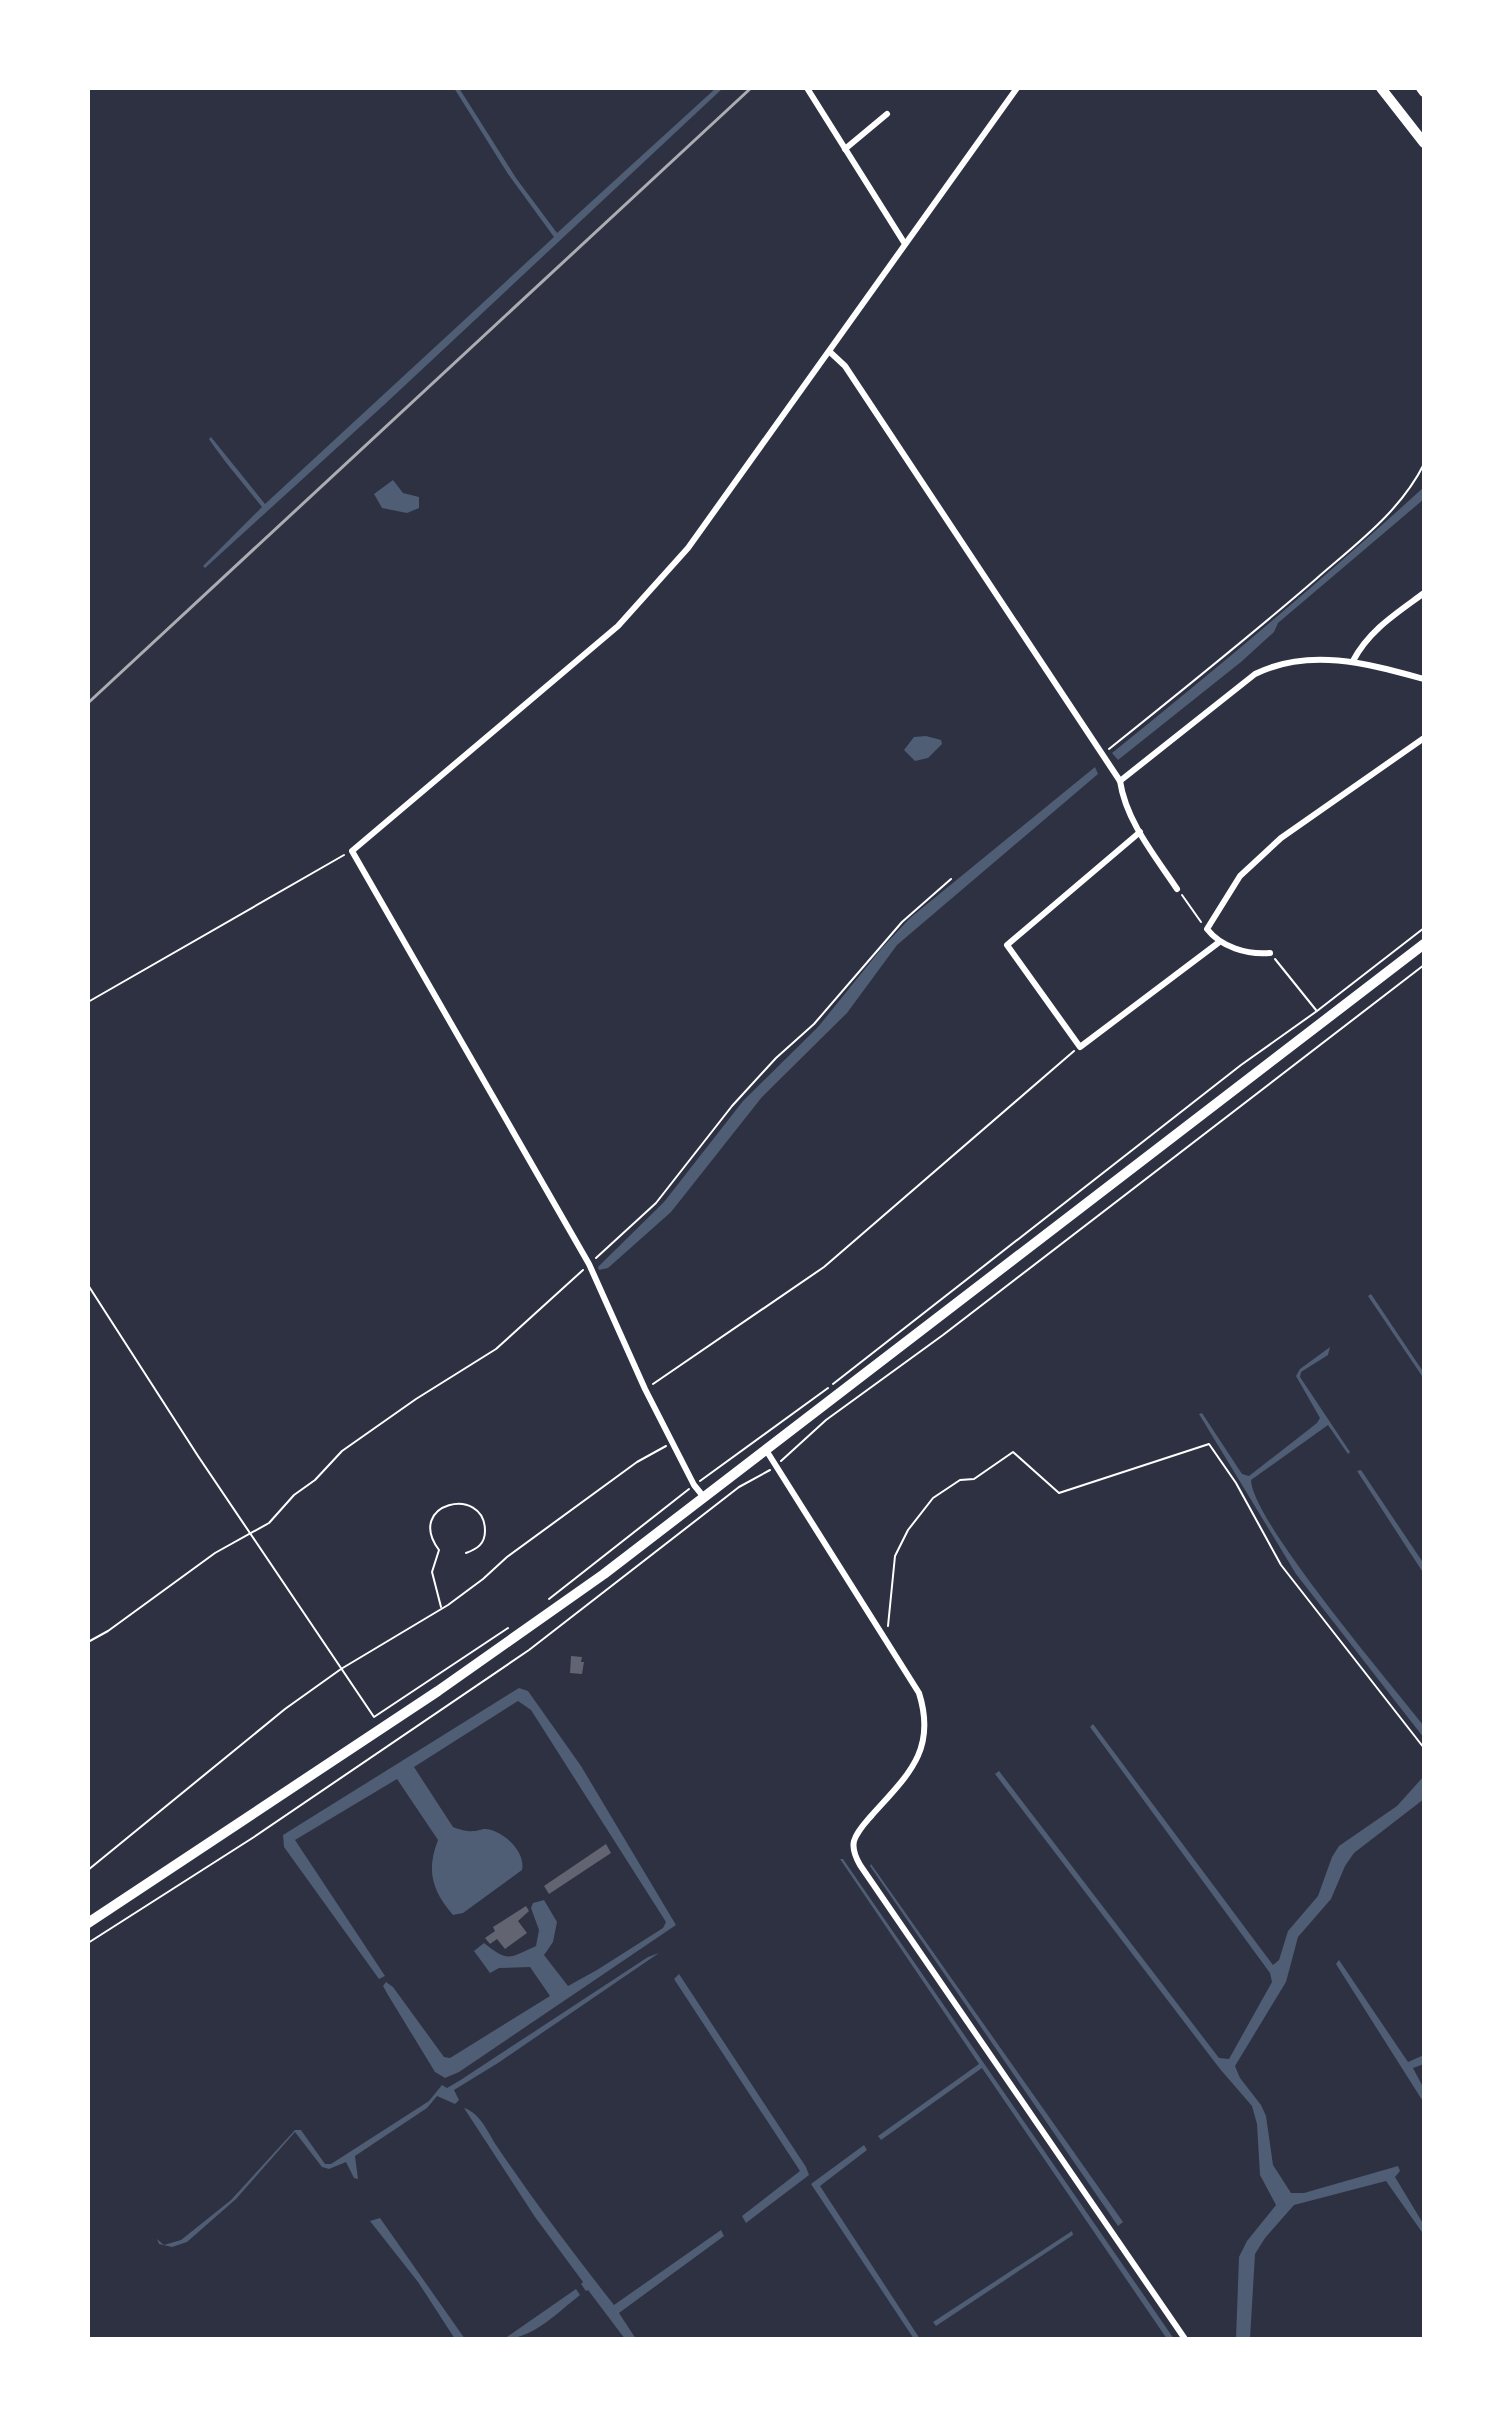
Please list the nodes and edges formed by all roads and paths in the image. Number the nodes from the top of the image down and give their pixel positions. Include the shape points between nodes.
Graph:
1 (807, 88) edge
2 (1017, 88) edge
3 (1381, 88) edge
4 (887, 114) dead end
5 (1424, 143) edge
6 (845, 149) junction
7 (905, 244) junction
8 (830, 352) junction
9 (1424, 464) edge
10 (1424, 593) edge
11 (1353, 661) junction
12 (1424, 679) edge
13 (1424, 738) edge
14 (1101, 755) junction
15 (1120, 781) junction
16 (1140, 832) junction
17 (352, 851) junction
18 (951, 879) dead end
19 (1177, 889) joint
20 (1424, 928) edge
21 (1207, 929) junction
22 (1218, 943) junction
23 (1424, 944) edge
24 (1270, 953) joint
25 (88, 1002) edge
26 (1317, 1011) junction
27 (1080, 1047) junction
28 (589, 1264) junction
29 (88, 1285) edge
30 (645, 1389) junction
31 (672, 1443) junction
32 (766, 1450) junction
33 (694, 1485) junction
34 (703, 1496) junction
35 (252, 1535) junction
36 (466, 1553) dead end
37 (544, 1603) dead end
38 (442, 1608) junction
39 (513, 1625) dead end
40 (88, 1642) edge
41 (887, 1643) junction
42 (341, 1669) junction
43 (1424, 1748) edge
44 (88, 1870) edge
45 (88, 1923) edge
46 (1185, 2339) edge

1 - 6 street
2 - 7 street
3 - 5 main road
4 - 6 street
6 - 7 street
7 - 8 street
8 - 14 street via 845,366
8 - 17 street via 688,548 618,626
9 - 14 path via 1388,516 1236,648
10 - 11 street via 1385,621
11 - 12 street
11 - 15 street via 1307,660 1260,671
13 - 21 street via 1281,838 1240,876
14 - 15 street
15 - 16 street
16 - 19 street
16 - 27 street via 1007,945
17 - 25 path
17 - 28 street
18 - 28 path via 902,922 814,1024 732,1106 656,1203
19 - 21 path
20 - 26 path
21 - 22 street
22 - 24 street
22 - 27 street
23 - 32 main road
24 - 26 path
26 - 33 path
27 - 30 path via 824,1267
28 - 30 street
28 - 35 path via 496,1349 342,1451
29 - 35 path
30 - 31 street
31 - 33 street
31 - 38 path via 637,1462
32 - 34 main road
32 - 41 street
33 - 34 street
33 - 37 path
34 - 45 main road via 455,1679
35 - 40 path via 215,1553
35 - 42 path
36 - 38 path via 484,1538 481,1514 465,1504 443,1506 431,1524 439,1550 432,1572
38 - 42 path
39 - 42 path via 374,1717
41 - 43 path via 895,1556 933,1498 960,1480 974,1479 1013,1452 1059,1493 1209,1444 1281,1565
41 - 46 street via 919,1693 924,1739 913,1767 857,1833 854,1847 860,1865
42 - 44 path

